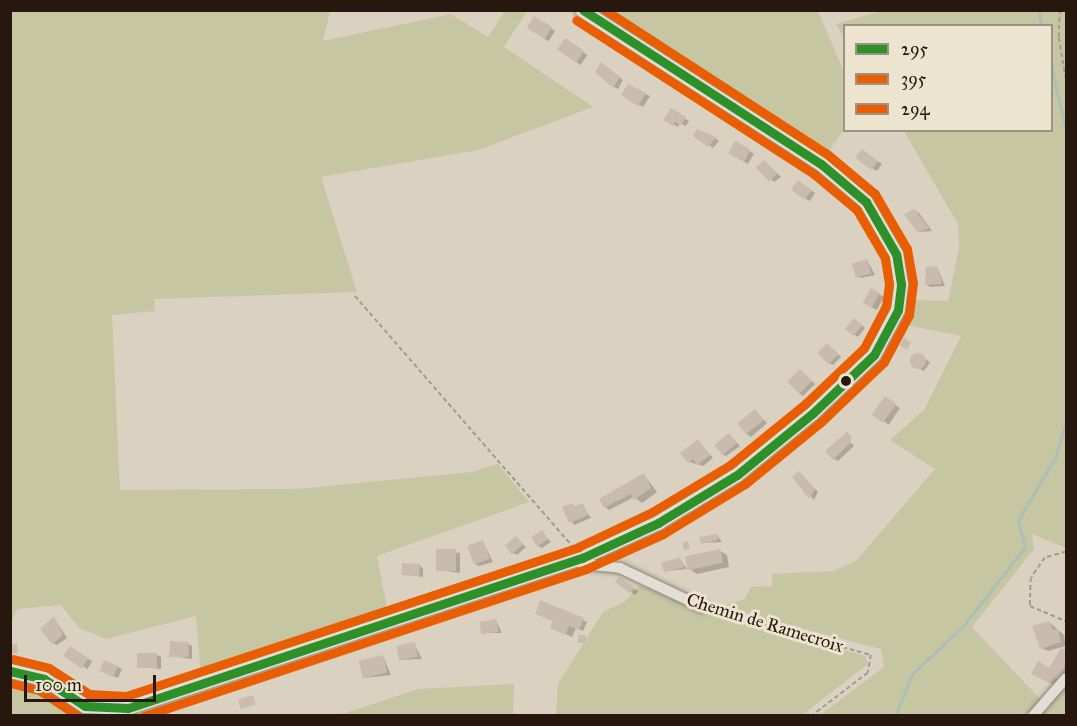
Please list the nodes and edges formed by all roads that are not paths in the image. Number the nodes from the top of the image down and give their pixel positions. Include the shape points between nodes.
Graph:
1 (582, 10) edge
2 (579, 559) junction
3 (702, 607) road end
4 (10, 671) edge
5 (1066, 678) edge
6 (1033, 716) edge

1 - 2 main road via 821,164 851,188 882,225 896,254 901,284 898,310 874,355 813,413 737,475 658,523
2 - 3 street, Chemin de Ramecroix via 620,568
2 - 4 main road via 128,708 85,706 44,679
5 - 6 street

